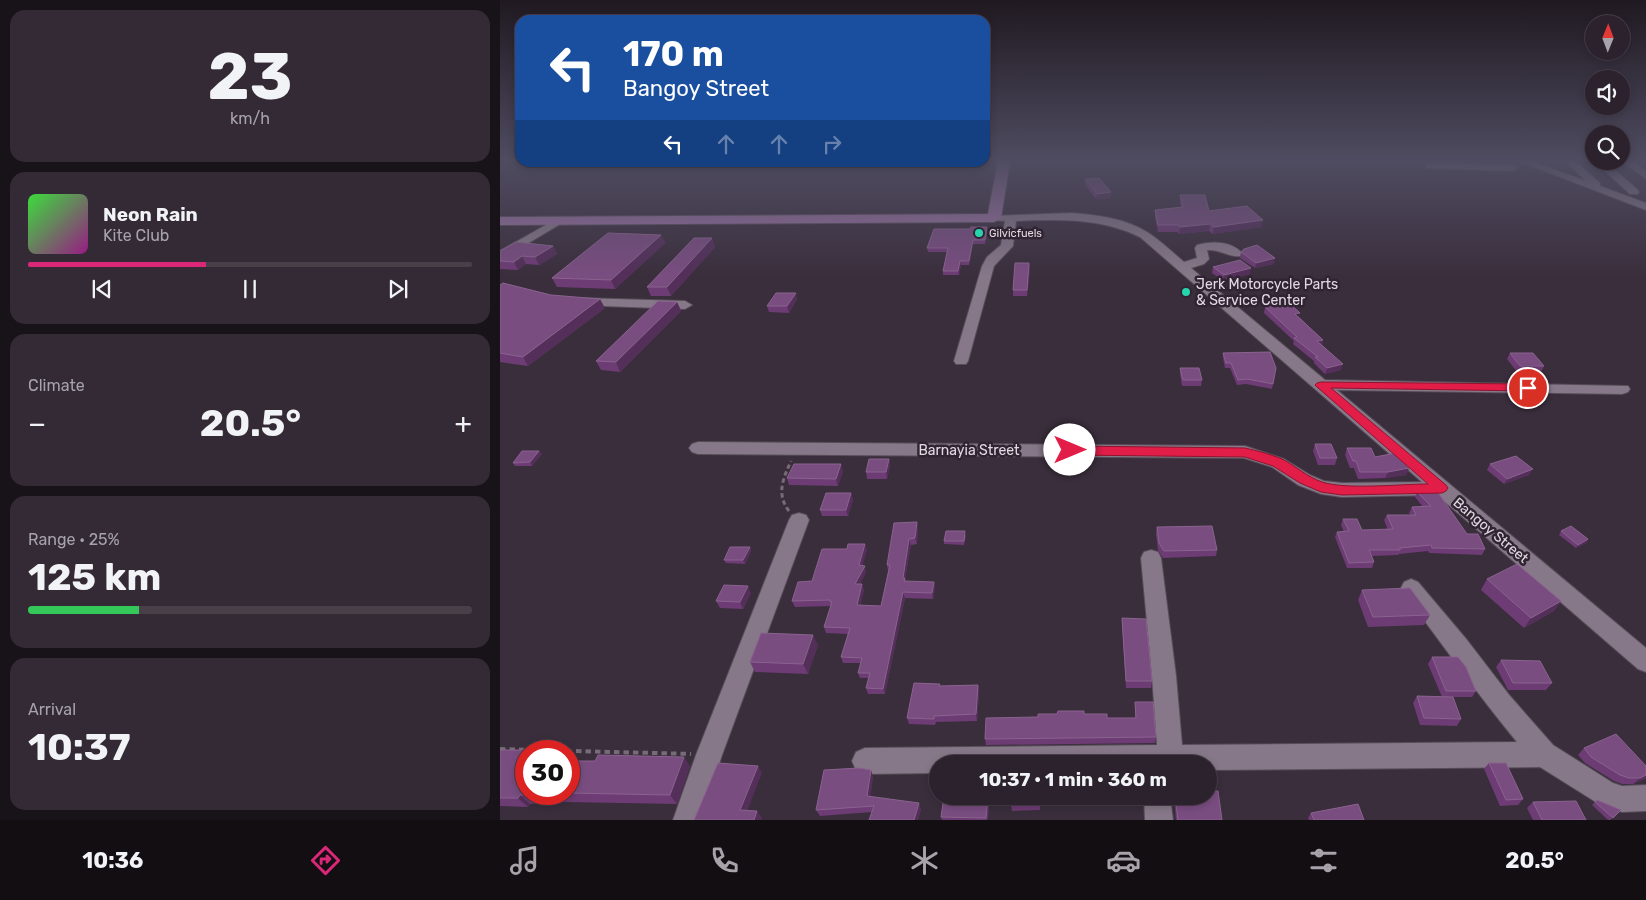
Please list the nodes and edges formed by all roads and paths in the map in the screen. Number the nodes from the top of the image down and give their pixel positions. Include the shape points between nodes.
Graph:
1 (997, 199) edge
2 (1626, 199) edge
3 (1646, 207) edge
4 (994, 218) junction
5 (1011, 218) junction
6 (500, 221) edge
7 (558, 221) junction
8 (1236, 253) dead end
9 (500, 256) edge
10 (1181, 266) junction
11 (565, 300) edge
12 (685, 305) dead end
13 (962, 361) dead end
14 (1321, 385) junction
15 (1622, 389) dead end
16 (698, 448) dead end
17 (796, 449) junction
18 (1442, 488) junction
19 (799, 520) joint
20 (1151, 558) dead end
21 (1410, 588) edge
22 (1646, 662) edge
23 (500, 748) edge
24 (1544, 754) junction
25 (709, 755) junction
26 (1159, 755) edge
27 (1217, 759) edge
28 (865, 761) dead end
29 (929, 761) edge
30 (1646, 798) edge
31 (1158, 805) edge
32 (687, 820) edge
33 (1159, 820) edge

1 - 4 main road
2 - 3 street
4 - 5 street, Bangoy Street
4 - 7 main road, Bangoy Street
5 - 10 street, Bangoy Street via 1073,218 1116,223 1144,235
5 - 13 street via 1006,246 988,266
6 - 7 main road, Bangoy Street
7 - 9 street
8 - 10 street via 1223,247 1206,246 1201,248 1200,262
10 - 14 street, Bangoy Street
11 - 12 street
14 - 15 street
14 - 18 street, Bangoy Street
16 - 17 street, Barnayia Street
17 - 18 street, Barnayia Street via 1245,452 1278,462 1321,487 1342,490
17 - 19 path via 780,484 780,492 787,509
18 - 22 street, Bangoy Street
19 - 25 street
20 - 26 street via 1164,676
21 - 24 street
23 - 25 path
24 - 27 street
24 - 30 street via 1608,795 1622,799
25 - 32 street
28 - 29 street
31 - 33 street

